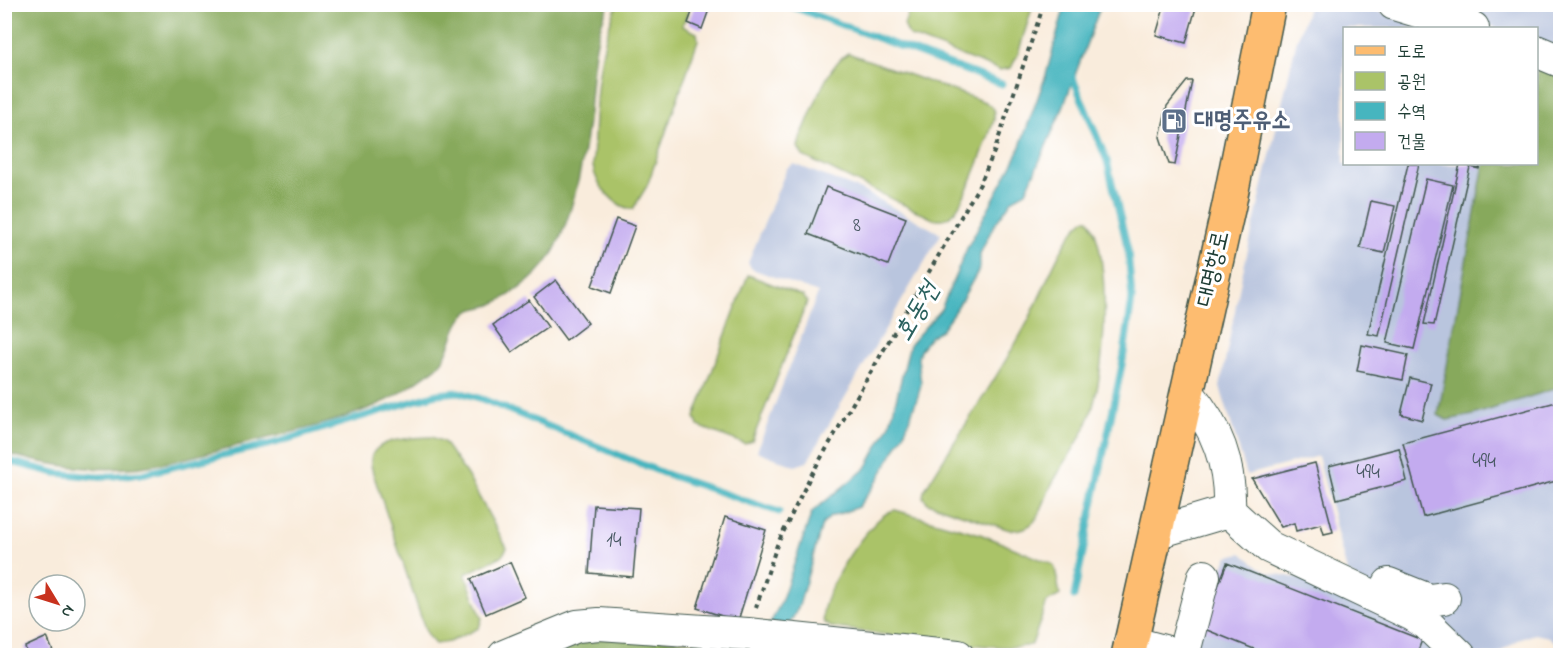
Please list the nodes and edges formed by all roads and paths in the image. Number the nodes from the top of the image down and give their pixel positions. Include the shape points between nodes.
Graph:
1 (1044, 4) edge
2 (1269, 4) edge
3 (1394, 4) edge
4 (1470, 27) edge
5 (1538, 52) edge
6 (1560, 60) edge
7 (1187, 392) junction
8 (1228, 510) junction
9 (1155, 533) junction
10 (1298, 561) junction
11 (1204, 576) dead end
12 (1444, 598) dead end
13 (748, 634) junction
14 (1129, 649) edge
15 (504, 656) edge
16 (958, 656) edge
17 (1183, 656) edge
18 (1460, 656) edge

1 - 13 path via 984,173 796,503 766,572
2 - 7 main road, 대명항로
3 - 4 street
5 - 6 street
7 - 8 street via 1218,438 1230,487
7 - 9 main road, 대명항로
8 - 9 street
8 - 10 street via 1269,547
9 - 14 main road, 대명항로
10 - 12 street via 1310,553 1330,557 1409,594 1429,600
10 - 18 street via 1413,615
11 - 17 street
13 - 15 street via 599,624 577,626
13 - 16 street
14 - 17 street

